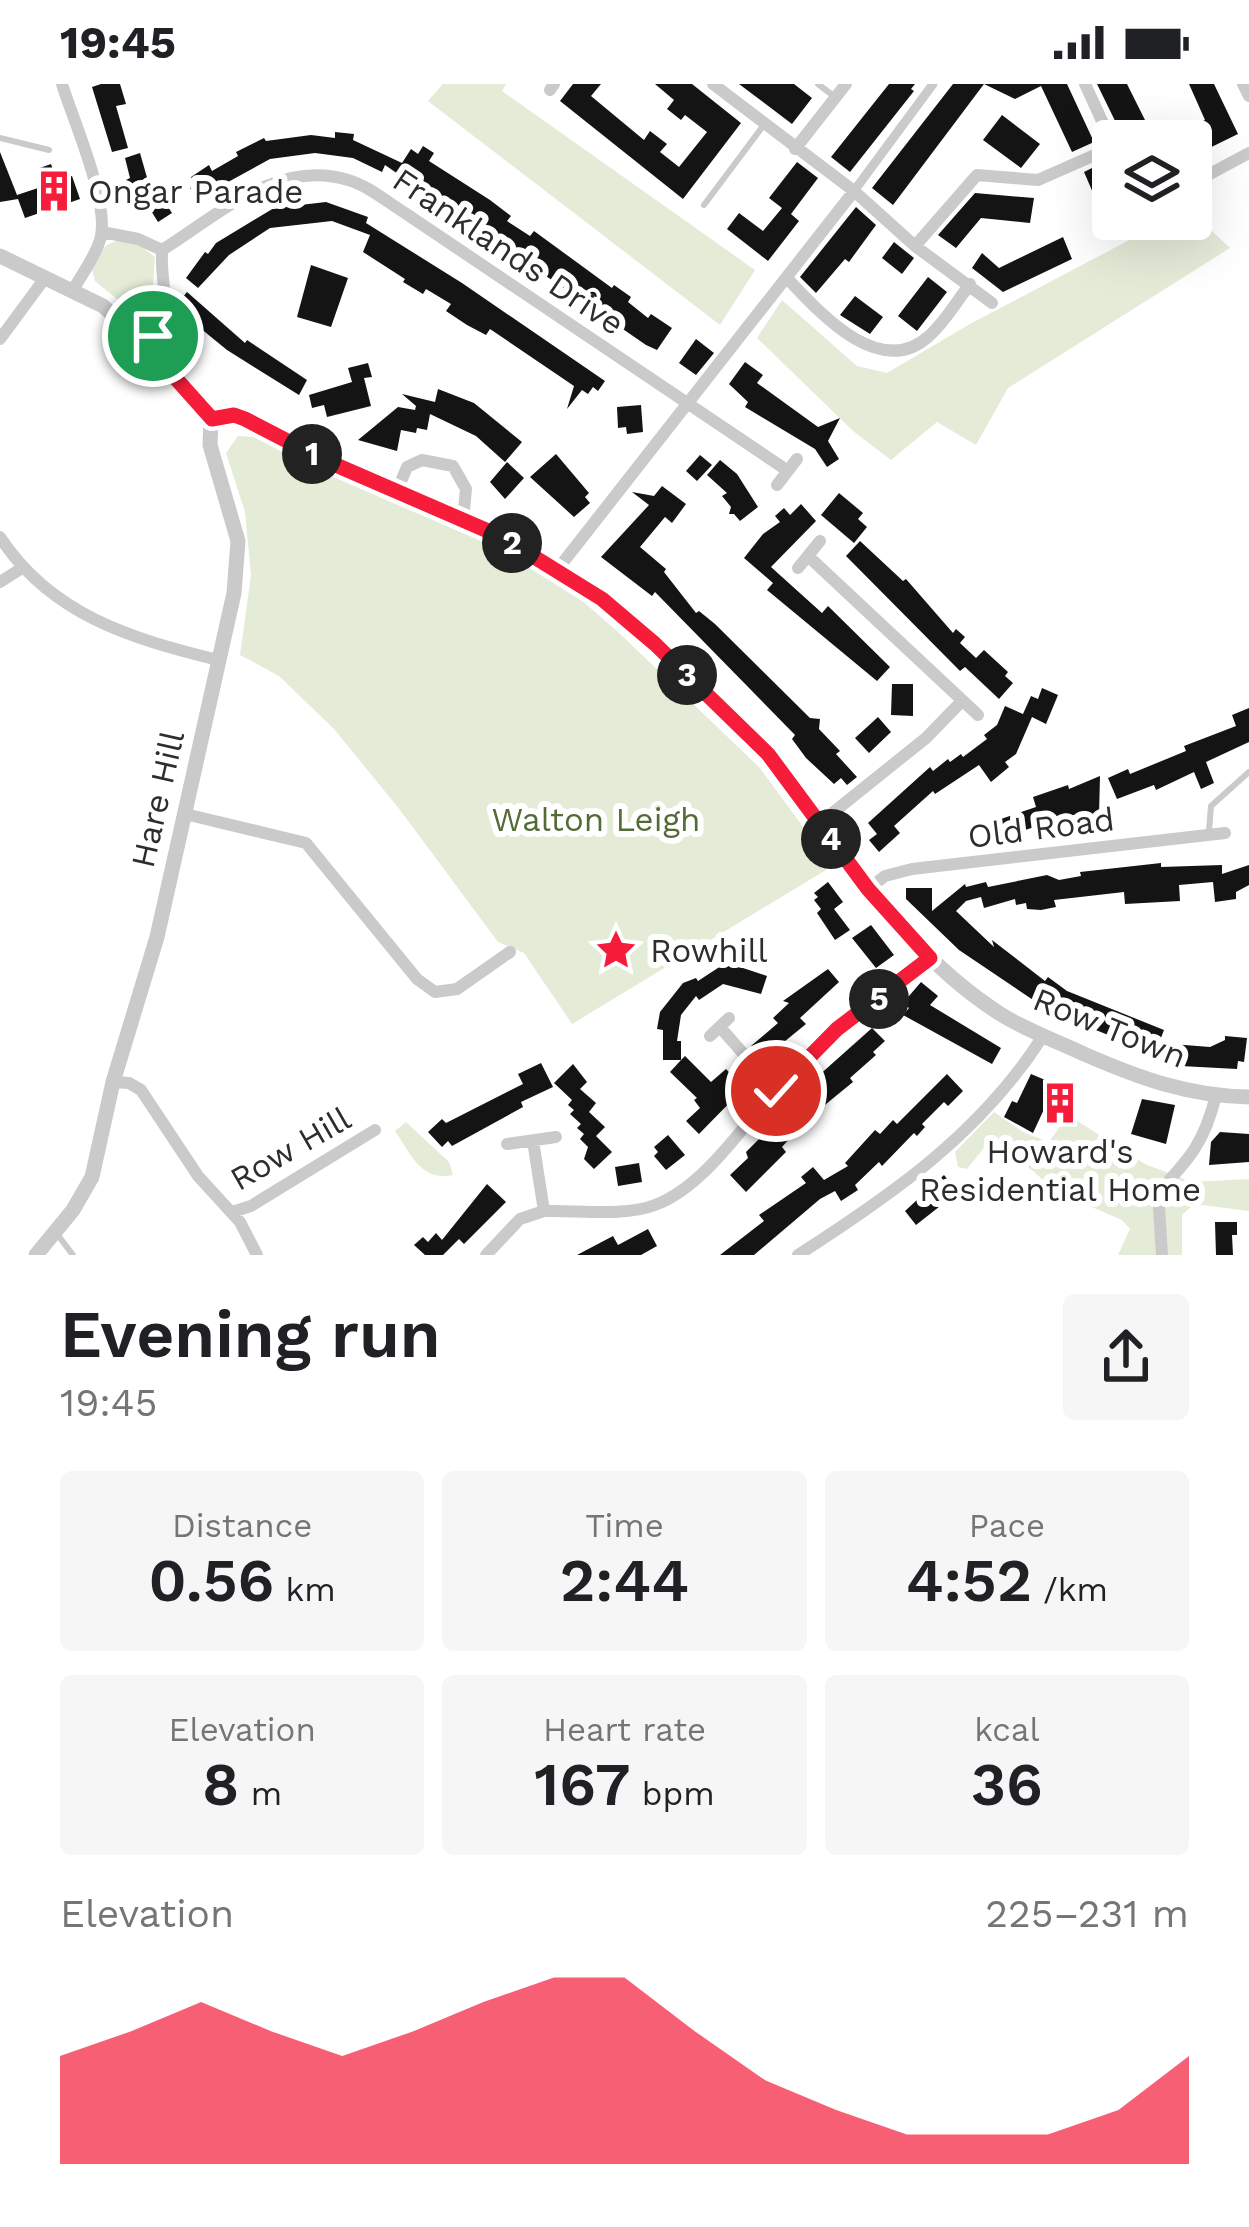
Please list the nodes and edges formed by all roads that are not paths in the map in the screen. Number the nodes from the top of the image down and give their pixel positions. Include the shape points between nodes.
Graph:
1 (62, 84) edge
2 (713, 84) edge
3 (818, 84) edge
4 (846, 84) edge
5 (933, 84) edge
6 (1085, 84) edge
7 (1243, 84) edge
8 (1249, 96) edge
9 (836, 97) junction
10 (1101, 120) edge
11 (764, 126) junction
12 (0, 139) edge
13 (795, 148) junction
14 (49, 150) dead end
15 (1249, 153) edge
16 (1092, 156) edge
17 (1212, 173) edge
18 (854, 190) junction
19 (704, 205) dead end
20 (102, 232) junction
21 (915, 245) junction
22 (162, 250) junction
23 (0, 256) edge
24 (45, 278) junction
25 (787, 278) junction
26 (970, 284) junction
27 (73, 290) junction
28 (992, 303) dead end
29 (0, 339) edge
30 (152, 351) junction
31 (690, 405) junction
32 (212, 419) junction
33 (777, 485) dead end
34 (397, 491) junction
35 (463, 520) junction
36 (0, 537) edge
37 (820, 541) dead end
38 (808, 556) junction
39 (22, 568) junction
40 (798, 568) dead end
41 (557, 570) junction
42 (0, 582) edge
43 (218, 660) junction
44 (962, 701) junction
45 (978, 715) dead end
46 (1249, 772) edge
47 (185, 814) junction
48 (820, 824) junction
49 (1225, 833) dead end
50 (1209, 835) junction
51 (868, 889) junction
52 (510, 952) dead end
53 (930, 958) junction
54 (720, 1027) dead end
55 (1043, 1036) junction
56 (113, 1082) junction
57 (776, 1091) junction
58 (1216, 1095) junction
59 (1249, 1097) edge
60 (376, 1130) dead end
61 (556, 1137) dead end
62 (533, 1141) junction
63 (507, 1144) dead end
64 (544, 1211) junction
65 (232, 1212) junction
66 (57, 1233) junction
67 (36, 1255) edge
68 (73, 1255) edge
69 (257, 1255) edge
70 (486, 1255) edge
71 (798, 1255) edge
72 (1162, 1255) edge

1 - 20 street
2 - 11 street
3 - 9 lane
4 - 9 street
5 - 18 street
6 - 10 street
7 - 8 street
9 - 13 street
11 - 13 street
11 - 19 lane
12 - 14 lane
13 - 18 street
15 - 17 street
16 - 21 street via 1038,180 977,175
18 - 21 street
18 - 25 street
20 - 22 street
20 - 27 street
21 - 26 street
22 - 30 street via 167,312
22 - 31 street, Franklands Drive via 263,186 289,177 348,180
23 - 24 street
24 - 27 street
24 - 29 street
25 - 26 street via 854,338 882,351 928,338
25 - 31 street
26 - 28 street
27 - 30 street
30 - 32 street
31 - 33 street, Franklands Drive via 792,465
31 - 41 street
32 - 34 street, Row Town via 245,419
32 - 43 street, Hare Hill via 210,445 238,541
34 - 35 street, Row Town
34 - 35 street via 407,467 422,460 453,466 466,489
35 - 41 street, Row Town
36 - 39 street
37 - 38 street
38 - 40 street
38 - 44 street
39 - 42 street
39 - 43 street via 94,622
41 - 48 street, Row Town via 638,628 737,722
43 - 47 street, Hare Hill
44 - 45 street
44 - 48 street
46 - 50 lane via 1211,806
47 - 52 street via 306,844 435,992 457,989
47 - 56 street, Hare Hill
48 - 51 street, Row Town
49 - 50 street, Old Road
50 - 51 street, Old Road via 912,869
51 - 53 street, Row Town
53 - 55 street, Row Town
53 - 57 street via 837,1029
54 - 57 street
55 - 58 street, Row Town via 1135,1077
55 - 71 street via 1004,1090 930,1165
56 - 65 street, Row Hill via 141,1090
56 - 66 street, Hare Hill via 92,1177
57 - 64 street via 673,1196 643,1208
58 - 59 street, Row Town
58 - 72 street, Row Town via 1198,1149 1158,1192
60 - 65 street, Row Hill
61 - 62 street
62 - 63 street
62 - 64 street
64 - 70 street via 520,1219
65 - 69 street, Row Hill
66 - 67 street, Hare Hill
66 - 68 lane

